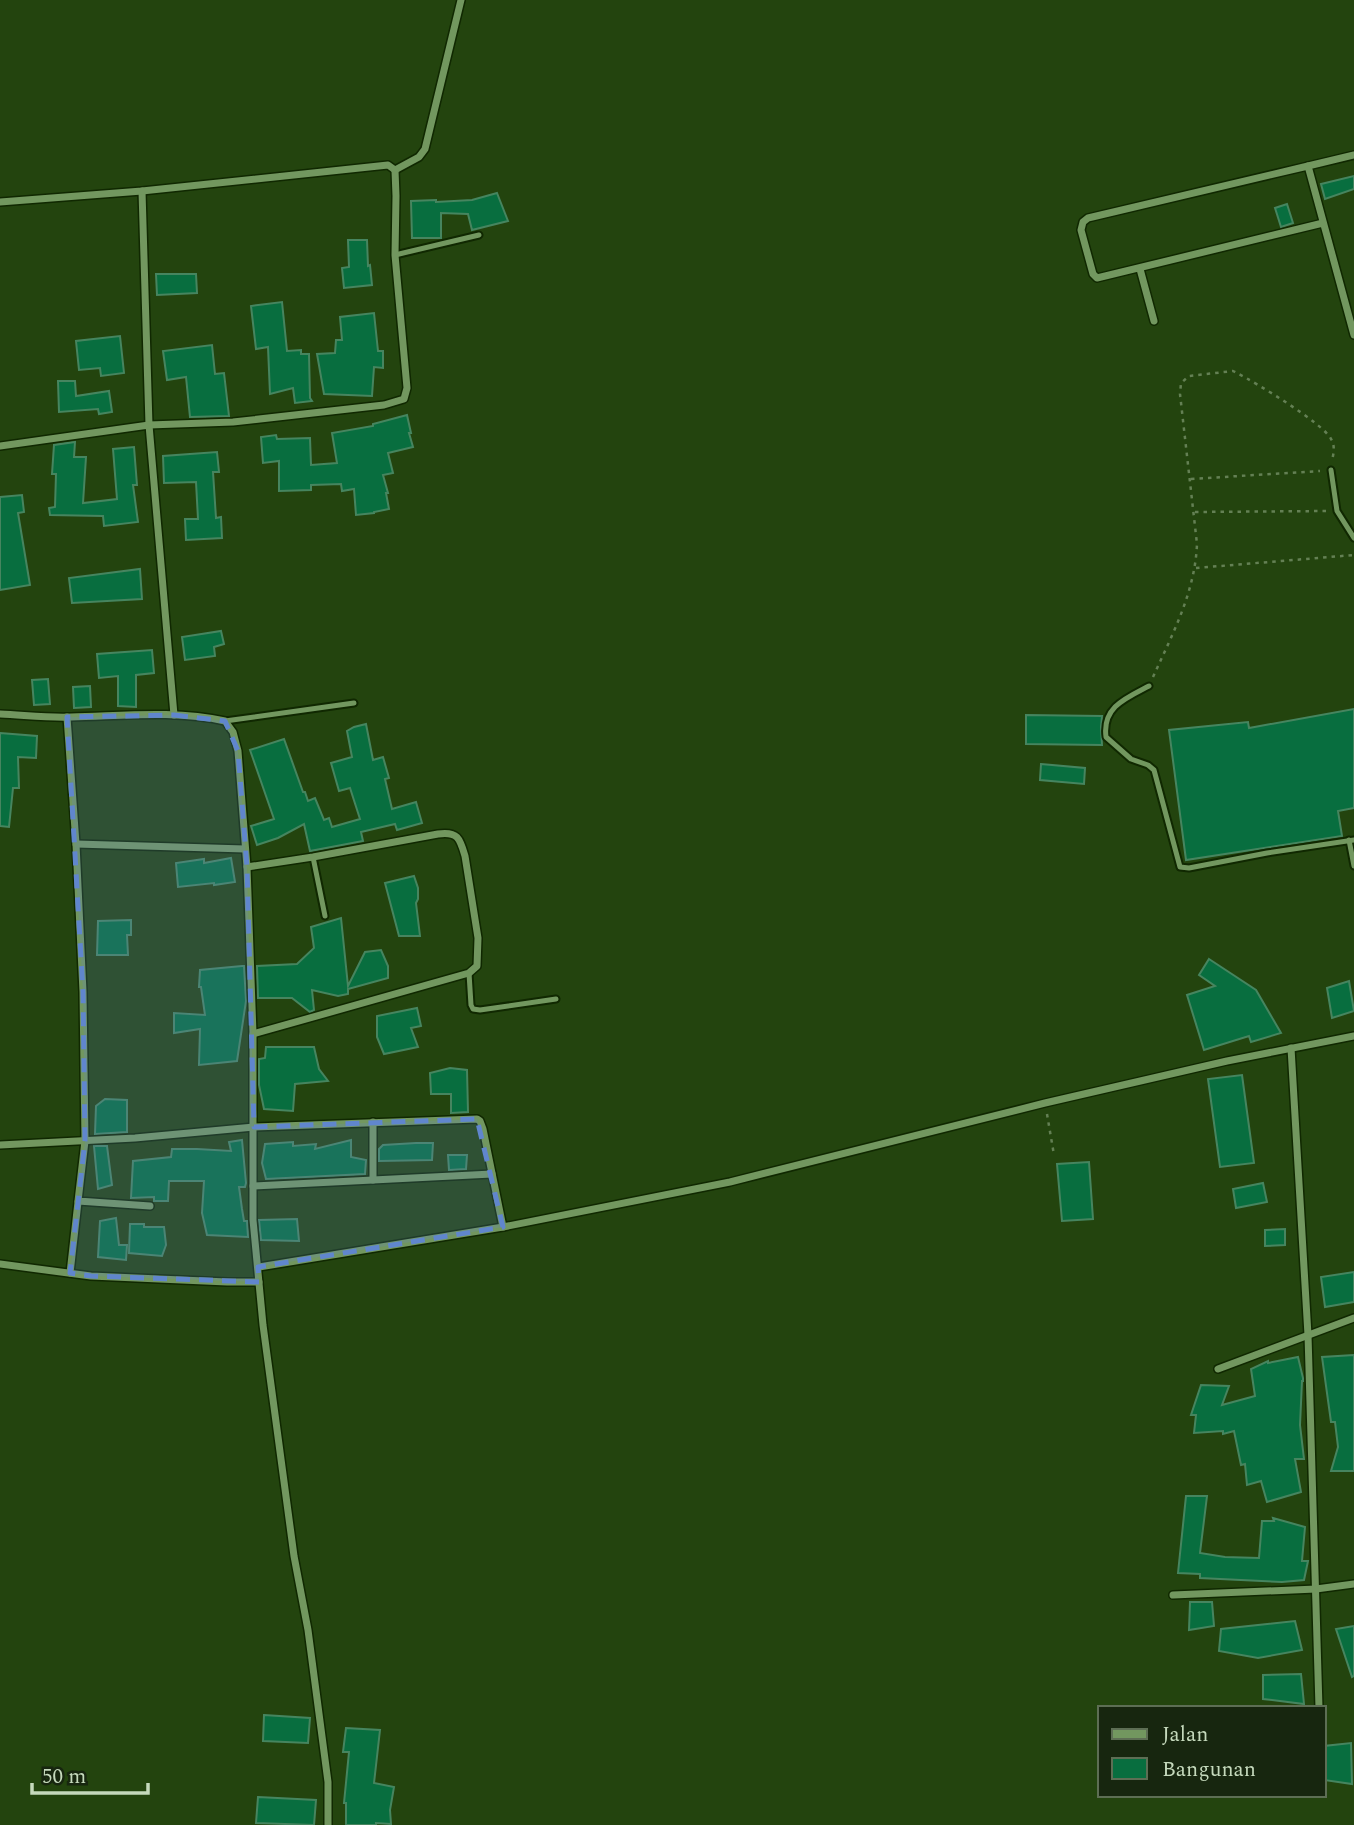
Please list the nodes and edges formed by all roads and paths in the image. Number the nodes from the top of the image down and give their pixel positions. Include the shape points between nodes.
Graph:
1 (461, 0) edge
2 (1354, 155) edge
3 (1308, 166) junction
4 (395, 170) junction
5 (142, 191) junction
6 (0, 202) edge
7 (1323, 223) junction
8 (479, 235) dead end
9 (395, 255) junction
10 (1140, 268) junction
11 (1154, 321) dead end
12 (1354, 335) edge
13 (149, 425) junction
14 (0, 446) edge
15 (1331, 470) junction
16 (1191, 479) junction
17 (1338, 511) junction
18 (1195, 512) junction
19 (1354, 538) edge
20 (1354, 555) edge
21 (1196, 568) junction
22 (1149, 686) joint
23 (354, 703) dead end
24 (0, 714) edge
25 (174, 715) junction
26 (67, 718) junction
27 (225, 721) junction
28 (1352, 840) edge
29 (76, 844) junction
30 (245, 849) junction
31 (313, 858) junction
32 (1354, 866) edge
33 (247, 867) junction
34 (325, 916) dead end
35 (469, 973) junction
36 (556, 999) dead end
37 (253, 1034) junction
38 (1354, 1035) edge
39 (1291, 1048) junction
40 (1045, 1103) junction
41 (373, 1122) junction
42 (254, 1127) junction
43 (85, 1141) junction
44 (0, 1145) edge
45 (1054, 1155) dead end
46 (492, 1174) junction
47 (373, 1180) junction
48 (253, 1186) junction
49 (78, 1202) junction
50 (150, 1206) dead end
51 (503, 1227) junction
52 (0, 1264) edge
53 (258, 1266) junction
54 (69, 1273) junction
55 (259, 1282) junction
56 (1354, 1318) edge
57 (1308, 1335) junction
58 (1218, 1370) dead end
59 (1354, 1584) edge
60 (1316, 1588) junction
61 (1173, 1595) dead end
62 (1319, 1706) edge
63 (328, 1825) edge

1 - 4 street via 425,149
2 - 3 street
3 - 7 street
3 - 10 street via 1083,222 1097,278
4 - 5 street via 388,165
4 - 9 street
5 - 6 street
5 - 13 street
7 - 10 street
7 - 12 street
8 - 9 lane
9 - 13 street via 407,388 404,399 233,422
10 - 11 street
13 - 14 street
13 - 25 street
15 - 16 path
15 - 16 path via 1333,440 1325,431 1233,372 1189,376 1181,383
15 - 17 lane
16 - 18 path
17 - 18 path
17 - 19 lane
18 - 21 path
20 - 21 path
21 - 22 path
22 - 28 lane via 1111,710 1106,737 1131,759 1154,770 1180,867
23 - 27 lane
24 - 26 street
25 - 26 street
25 - 27 street
26 - 29 street
27 - 30 street via 238,751
28 - 32 lane
29 - 30 street
29 - 43 street
30 - 33 street
31 - 33 street
31 - 34 lane
31 - 35 street via 438,834 455,835 465,856 478,938 477,966
33 - 37 street
35 - 36 lane via 473,1009
35 - 37 street
37 - 42 street
38 - 39 street
39 - 40 street
39 - 57 street
40 - 45 path
40 - 51 street via 730,1182
41 - 42 street
41 - 46 street via 477,1119
41 - 47 street
42 - 43 street
42 - 48 street
43 - 44 street
43 - 49 street
46 - 47 street
46 - 51 street
47 - 48 street
48 - 53 street
49 - 50 street
49 - 54 street
51 - 53 street
52 - 54 street
53 - 55 street
54 - 55 street
55 - 63 street via 328,1782
56 - 57 street
57 - 58 street
57 - 60 street
59 - 60 street
60 - 61 street
60 - 62 street

